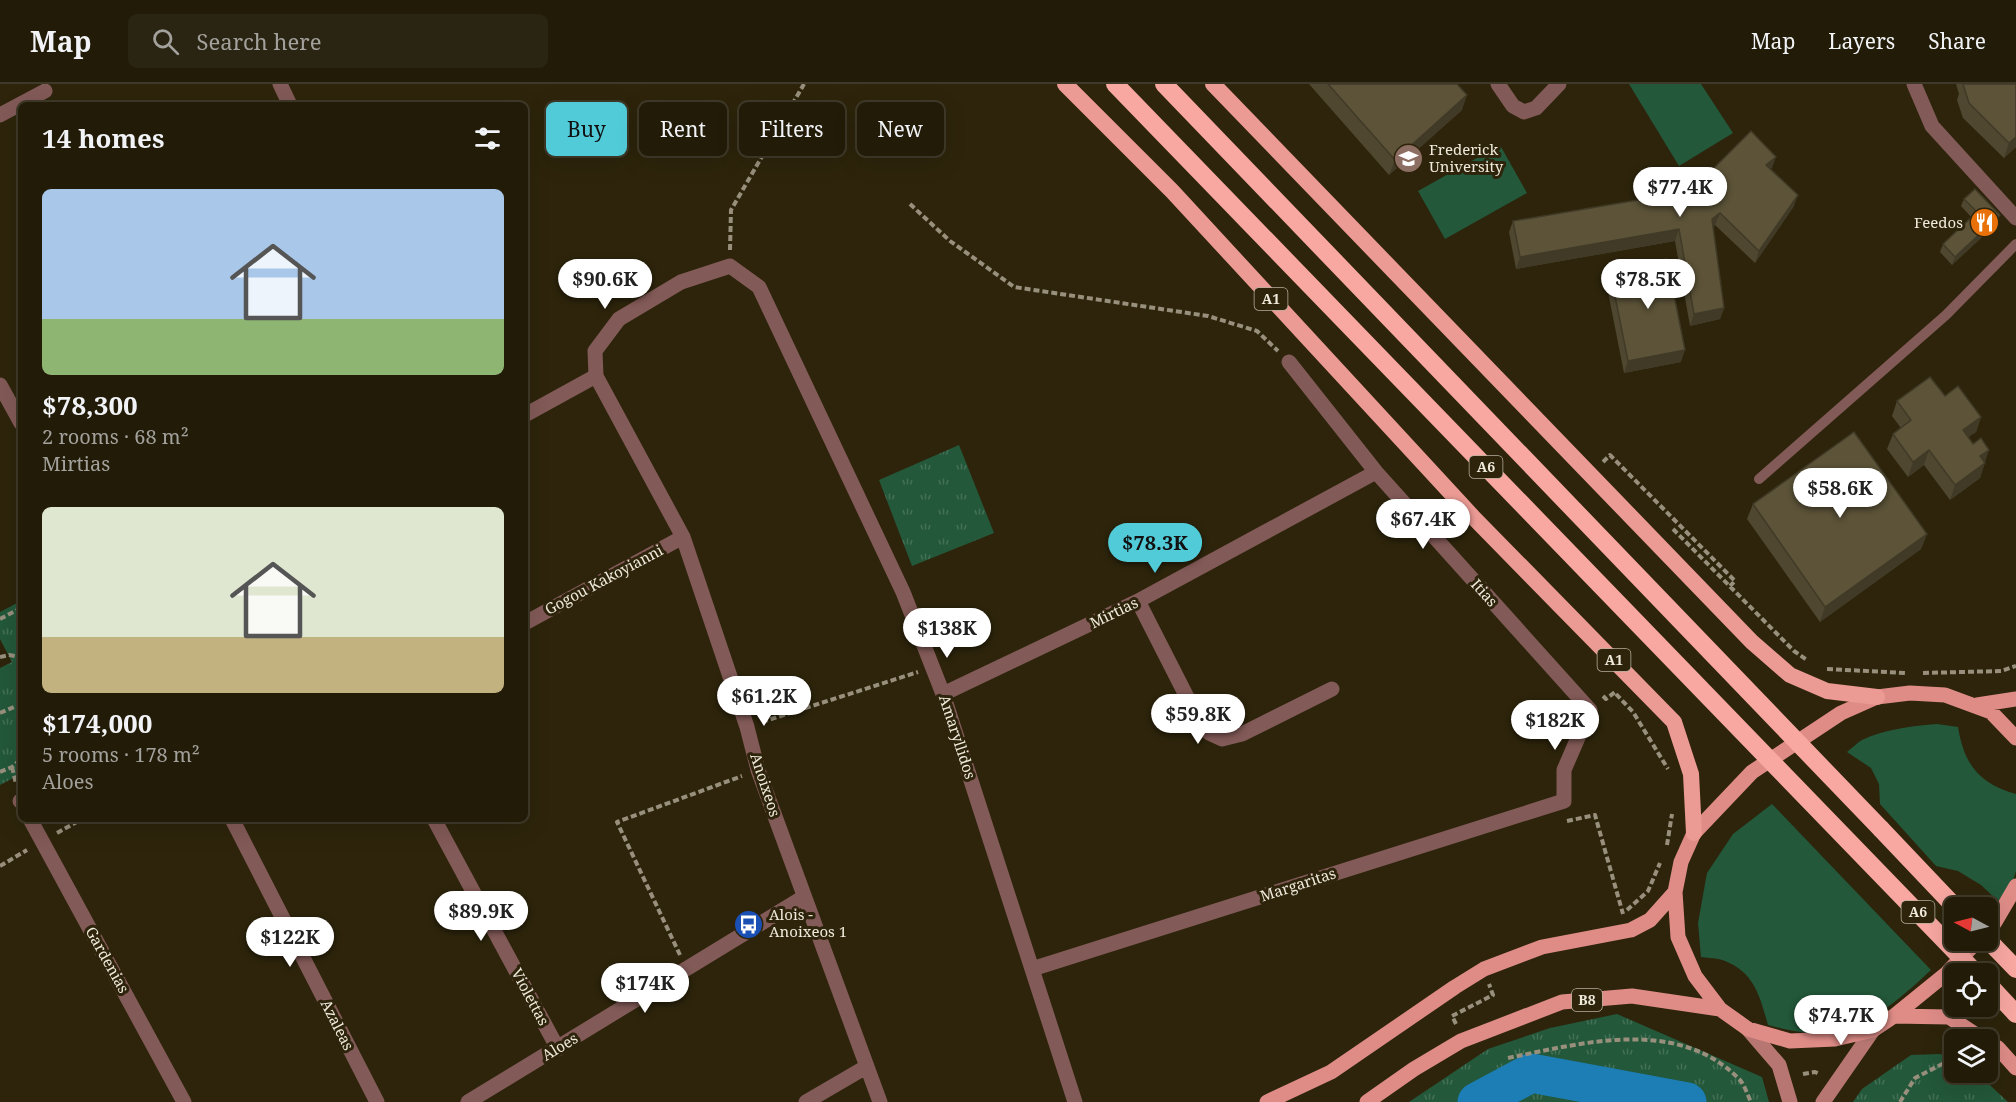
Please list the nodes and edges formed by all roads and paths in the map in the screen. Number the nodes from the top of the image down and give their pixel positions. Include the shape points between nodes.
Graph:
1 (280, 84) edge
2 (804, 84) edge
3 (1065, 84) edge
4 (1115, 84) edge
5 (1164, 84) edge
6 (1214, 84) edge
7 (1498, 84) edge
8 (1559, 84) edge
9 (1914, 84) edge
10 (43, 88) edge
11 (21, 102) edge
12 (51, 102) edge
13 (289, 102) edge
14 (18, 104) edge
15 (0, 115) edge
16 (910, 204) dead end
17 (2016, 218) edge
18 (2016, 244) edge
19 (730, 266) junction
20 (1289, 362) joint
21 (596, 376) junction
22 (0, 385) edge
23 (528, 413) edge
24 (18, 418) edge
25 (1594, 454) dead end
26 (1602, 462) junction
27 (1611, 470) dead end
28 (1376, 472) junction
29 (1759, 479) dead end
30 (1667, 524) dead end
31 (683, 537) junction
32 (1730, 586) junction
33 (1138, 602) junction
34 (18, 610) edge
35 (0, 619) edge
36 (528, 621) edge
37 (18, 656) edge
38 (0, 657) edge
39 (1812, 663) dead end
40 (2016, 666) edge
41 (933, 668) junction
42 (1821, 669) dead end
43 (1909, 673) dead end
44 (1919, 673) dead end
45 (1332, 689) dead end
46 (1615, 692) dead end
47 (943, 694) junction
48 (1877, 697) junction
49 (1606, 699) dead end
50 (2016, 699) edge
51 (18, 705) edge
52 (1974, 706) junction
53 (0, 713) edge
54 (747, 727) junction
55 (2016, 738) edge
56 (18, 762) edge
57 (758, 770) junction
58 (0, 772) edge
59 (1564, 801) joint
60 (1548, 806) junction
61 (32, 822) edge
62 (234, 822) edge
63 (436, 822) edge
64 (1694, 833) junction
65 (2016, 886) edge
66 (1675, 892) junction
67 (804, 897) junction
68 (1946, 897) edge
69 (1623, 914) dead end
70 (1998, 917) edge
71 (1998, 950) edge
72 (1968, 951) edge
73 (1966, 963) edge
74 (686, 969) junction
75 (1032, 969) junction
76 (2016, 969) edge
77 (1489, 984) dead end
78 (1998, 995) edge
79 (1720, 1009) junction
80 (2016, 1014) edge
81 (1894, 1016) junction
82 (1456, 1023) dead end
83 (1748, 1029) junction
84 (1968, 1029) edge
85 (1873, 1030) junction
86 (558, 1048) junction
87 (1998, 1048) edge
88 (1508, 1059) dead end
89 (1944, 1063) edge
90 (866, 1067) junction
91 (2016, 1068) edge
92 (1803, 1074) dead end
93 (1829, 1078) dead end
94 (184, 1102) edge
95 (377, 1102) edge
96 (468, 1102) edge
97 (806, 1102) edge
98 (880, 1102) edge
99 (1075, 1102) edge
100 (1267, 1102) edge
101 (1367, 1102) edge
102 (1751, 1102) edge
103 (1790, 1102) edge
104 (1823, 1102) edge
105 (1900, 1102) edge

1 - 13 street
2 - 19 path via 731,210
3 - 64 highway, A1 via 1172,191 1473,517 1674,722 1691,774
4 - 73 highway, A6, bridge
5 - 68 highway, A6, bridge
6 - 48 highway via 1752,642 1790,675 1827,691
7 - 8 street via 1513,106 1524,112 1536,108
9 - 17 street via 1932,126
10 - 11 street
10 - 12 street
14 - 15 street
16 - 20 path via 951,241 1014,287 1208,316 1257,331
18 - 29 lane via 1946,315
19 - 21 street via 681,282 619,319 595,351
19 - 41 street, Amaryllidos via 759,287 903,592
20 - 28 street, Itias
21 - 23 street
21 - 31 street, Anoixeos
22 - 24 street
25 - 26 path
26 - 27 path
26 - 32 path via 1610,455 1735,581
28 - 33 street, Mirtias
28 - 59 street, Itias via 1590,710 1564,770
30 - 32 path
31 - 36 street, Gogou Kakoyianni
31 - 54 street, Anoixeos
32 - 39 path via 1794,651
33 - 45 street via 1192,708 1209,733 1222,739 1242,734
33 - 47 street, Mirtias
34 - 35 path
37 - 38 path
40 - 44 path via 2001,671
41 - 47 street, Amaryllidos
41 - 54 path
42 - 43 path
46 - 49 path
47 - 75 street, Amaryllidos
48 - 52 main road, B8 via 1910,693 1945,695
48 - 64 main road, B8 via 1840,712 1752,772
50 - 52 main road
51 - 53 path
52 - 55 main road, B8 via 1991,712
54 - 57 street, Anoixeos
56 - 58 path
57 - 67 street, Anoixeos
57 - 74 path via 617,822
59 - 60 street, Margaritas
60 - 69 path via 1552,825 1595,815
60 - 75 street, Margaritas
61 - 94 street, Gardenias
62 - 95 street, Azaleas
63 - 86 street, Violettas
64 - 66 main road, B8 via 1681,862
65 - 70 main road
66 - 79 main road, B8 via 1678,937 1695,976
66 - 100 main road via 1650,920 1631,930 1542,947 1484,969 1331,1072
67 - 74 street, Aloes
67 - 90 street, Anoixeos
71 - 76 highway
72 - 81 main road, B8
74 - 86 street, Aloes
75 - 99 street, Amaryllidos
77 - 82 path via 1492,995 1452,1016
78 - 80 highway
79 - 83 main road, B8
79 - 101 main road, B8 via 1632,996 1562,1002 1461,1041
81 - 84 main road via 1949,1017
81 - 85 main road, B8
83 - 85 main road, B8 via 1790,1041 1835,1039
83 - 103 main road via 1779,1065
85 - 104 main road
86 - 96 street, Aloes
87 - 91 main road
88 - 102 path via 1567,1046 1639,1038 1669,1042 1705,1054 1739,1079
89 - 105 path via 1915,1078
90 - 97 street
90 - 98 street, Anoixeos
92 - 93 path via 1815,1072

